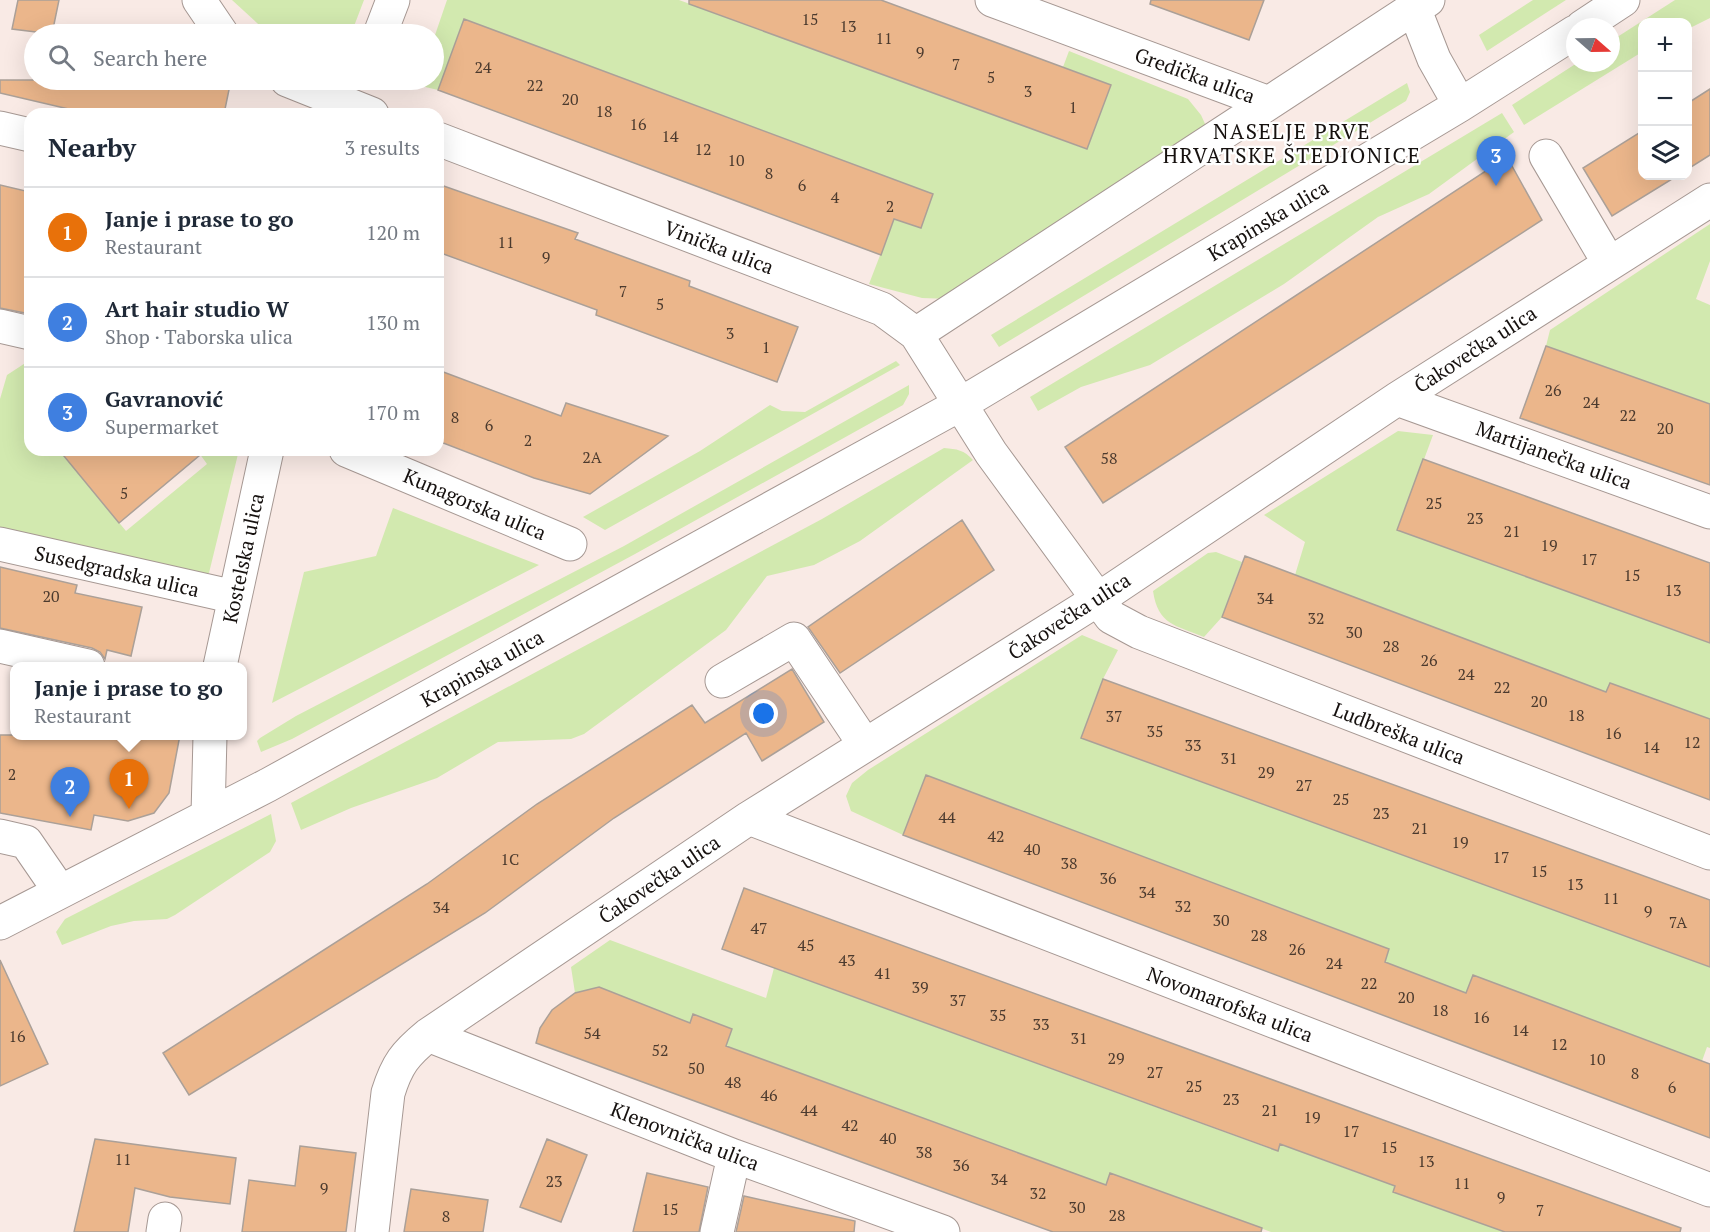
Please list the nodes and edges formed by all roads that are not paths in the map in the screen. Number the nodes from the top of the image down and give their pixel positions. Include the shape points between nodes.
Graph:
1 (199, 0) edge
2 (393, 0) edge
3 (992, 0) edge
4 (1623, 0) edge
5 (1421, 4) edge
6 (1596, 18) edge
7 (215, 24) edge
8 (384, 24) edge
9 (1566, 38) edge
10 (317, 90) edge
11 (1269, 103) junction
12 (360, 104) edge
13 (1460, 105) junction
14 (0, 128) edge
15 (24, 134) edge
16 (444, 141) edge
17 (1546, 156) dead end
18 (1710, 200) edge
19 (1610, 263) junction
20 (0, 326) edge
21 (24, 332) edge
22 (916, 334) junction
23 (1397, 399) junction
24 (960, 405) junction
25 (266, 456) edge
26 (360, 456) edge
27 (1710, 512) edge
28 (0, 544) edge
29 (570, 544) dead end
30 (235, 597) junction
31 (1096, 600) junction
32 (0, 646) edge
33 (70, 662) edge
34 (221, 662) edge
35 (722, 681) dead end
36 (210, 740) edge
37 (865, 745) junction
38 (208, 815) junction
39 (749, 818) junction
40 (0, 836) edge
41 (1710, 853) edge
42 (59, 890) junction
43 (0, 923) edge
44 (428, 1035) junction
45 (734, 1156) junction
46 (1710, 1190) edge
47 (372, 1232) edge
48 (717, 1232) edge
49 (943, 1232) edge

1 - 7 street
2 - 8 street
3 - 11 street, Gredička ulica
4 - 6 street
5 - 11 street, Gredička ulica
5 - 13 street via 1434,58
9 - 13 street, Krapinska ulica
10 - 12 street
11 - 22 street
13 - 24 street, Krapinska ulica
14 - 15 street
16 - 22 street, Vinička ulica via 882,309
17 - 19 street
18 - 19 street, Čakovečka ulica
19 - 23 street, Čakovečka ulica
20 - 21 street
22 - 24 street, Vinička ulica
23 - 27 street, Martijanečka ulica
23 - 31 street, Čakovečka ulica
24 - 31 street
24 - 38 street, Krapinska ulica
25 - 30 street, Kostelska ulica
26 - 29 street, Kunagorska ulica
28 - 30 street, Susedgradska ulica
30 - 34 street, Kostelska ulica
31 - 37 street, Čakovečka ulica
31 - 41 street, Ludbreška ulica via 1111,617 1139,632
32 - 33 street
35 - 37 street via 794,639
36 - 38 street
37 - 39 street, Čakovečka ulica
38 - 42 street, Krapinska ulica
39 - 44 street, Čakovečka ulica
39 - 46 street, Novomarofska ulica
40 - 42 street via 26,842
42 - 43 street, Krapinska ulica
44 - 45 street, Klenovnička ulica
44 - 47 street, Čakovečka ulica via 405,1054 388,1093
45 - 48 street
45 - 49 street, Klenovnička ulica

